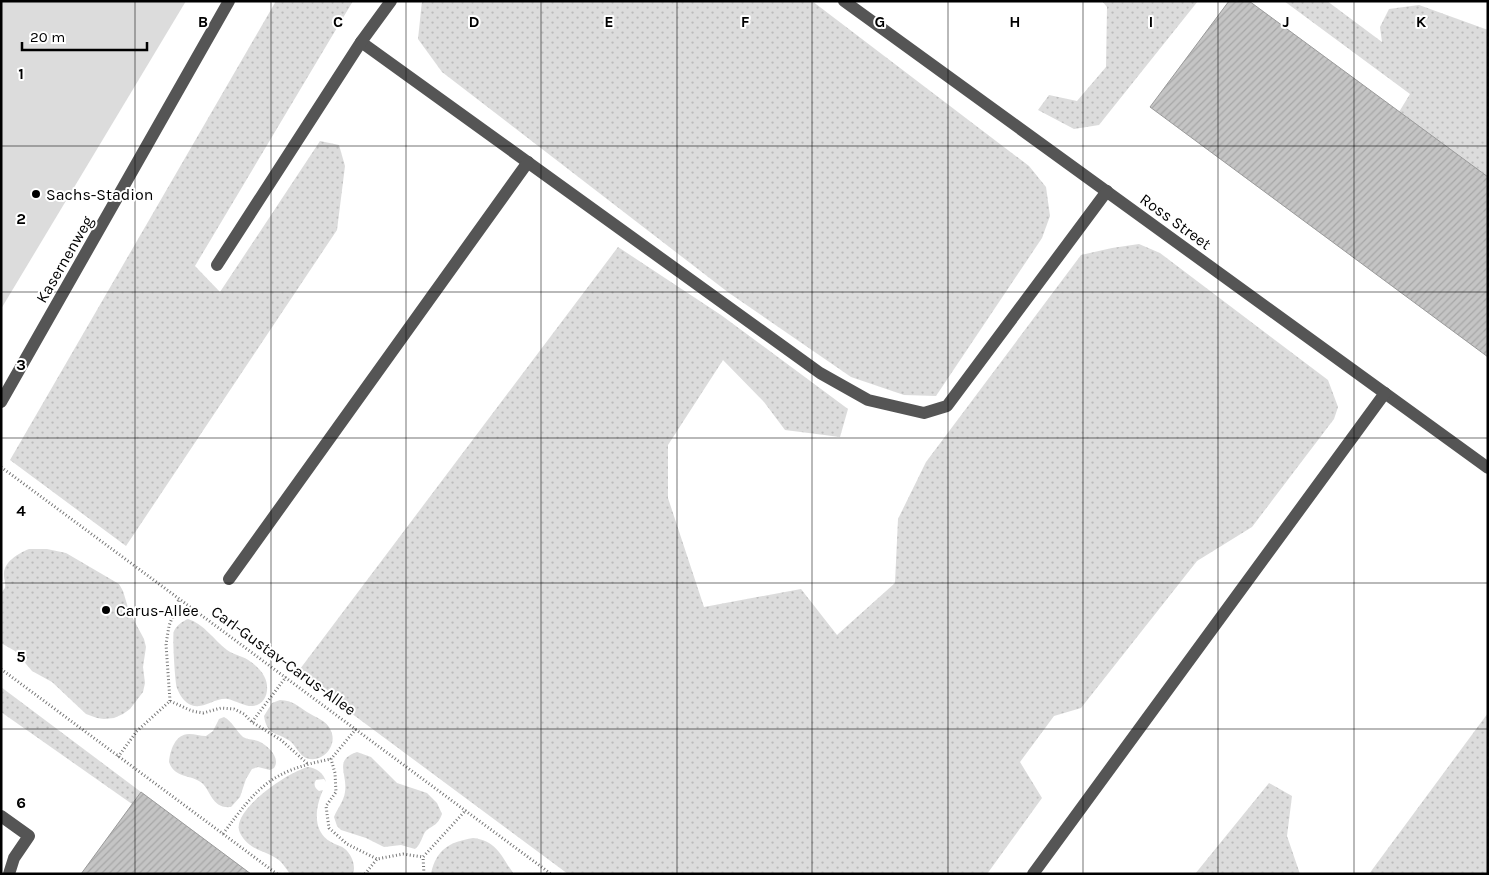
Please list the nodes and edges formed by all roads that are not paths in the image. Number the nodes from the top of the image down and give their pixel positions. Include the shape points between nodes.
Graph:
1 (229, 1) edge
2 (391, 1) edge
3 (844, 1) edge
4 (362, 42) junction
5 (528, 162) junction
6 (1107, 191) junction
7 (217, 265) dead end
8 (1385, 393) junction
9 (1, 402) edge
10 (1488, 468) edge
11 (229, 579) dead end
12 (1, 816) edge
13 (9, 874) edge
14 (1033, 874) edge

1 - 9 street, Kasernenweg
2 - 4 street
3 - 6 street, Ross Street
4 - 5 street
4 - 7 street
5 - 6 street via 820,373 868,400 924,413 947,406
5 - 11 street
6 - 8 street, Ross Street
8 - 10 street, Ross Street
8 - 14 street
12 - 13 street via 29,836 14,858

